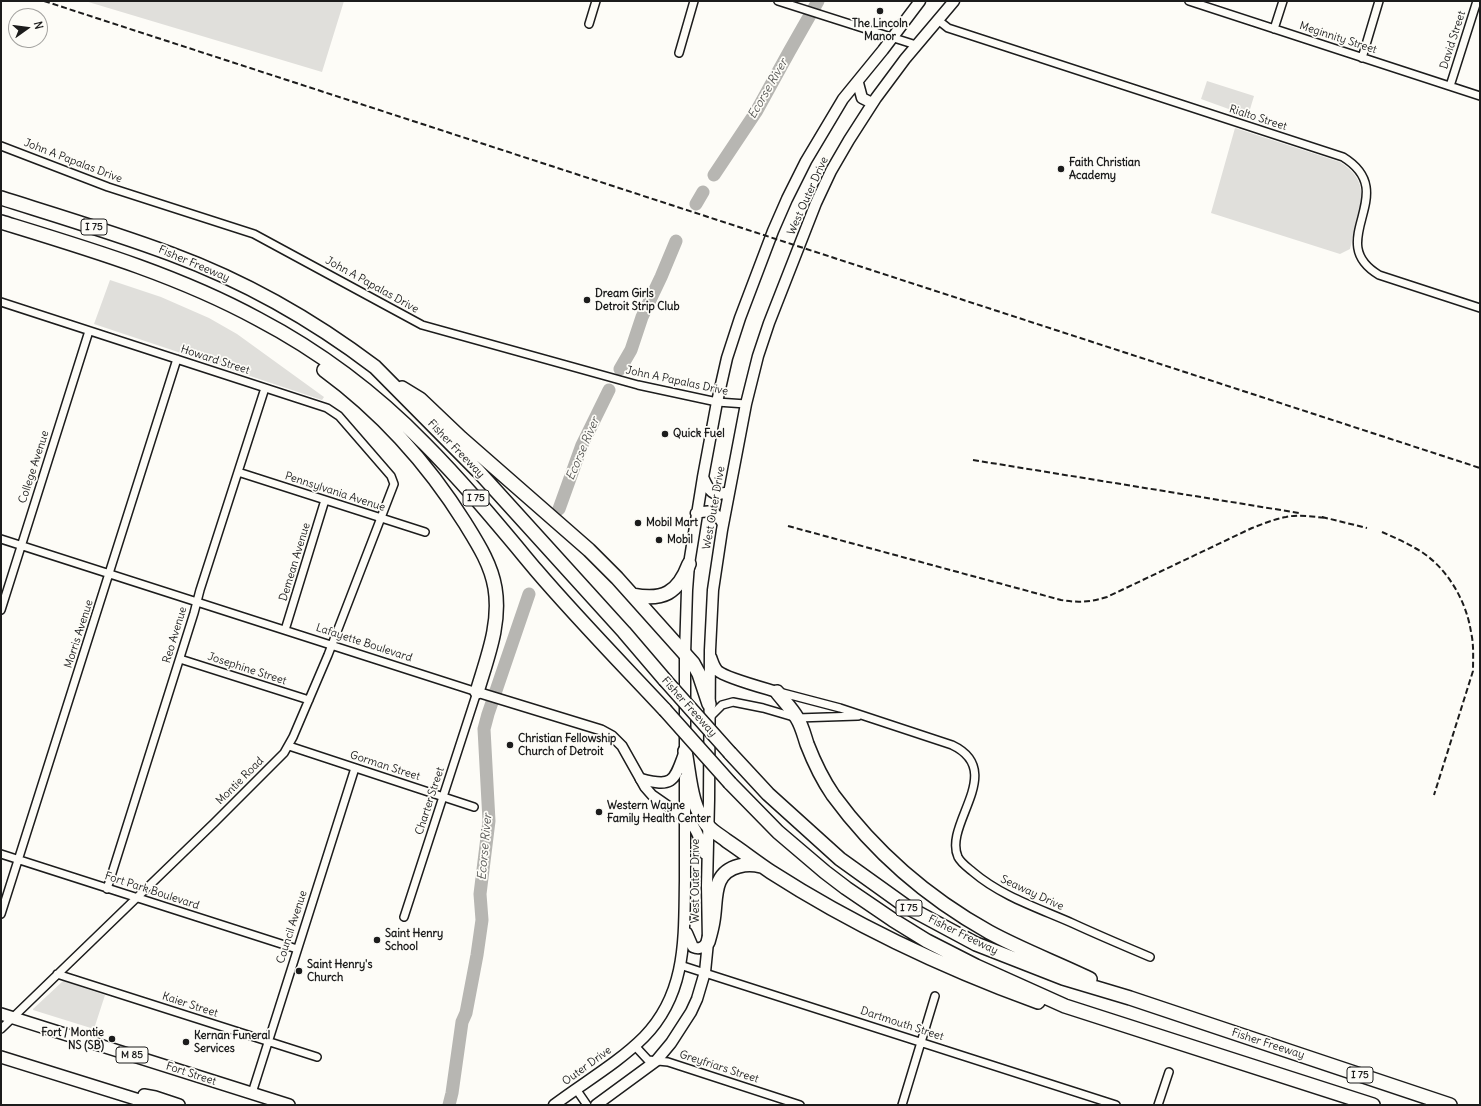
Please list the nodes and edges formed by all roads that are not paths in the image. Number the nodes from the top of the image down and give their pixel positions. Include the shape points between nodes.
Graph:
1 (596, 1) edge
2 (694, 1) edge
3 (778, 1) edge
4 (920, 1) edge
5 (954, 1) edge
6 (1189, 1) edge
7 (1283, 1) edge
8 (1379, 1) edge
9 (1477, 1) edge
10 (791, 3) edge
11 (938, 20) junction
12 (589, 24) dead end
13 (1274, 29) junction
14 (892, 38) junction
15 (916, 45) junction
16 (679, 53) dead end
17 (1362, 58) junction
18 (858, 83) junction
19 (1450, 86) junction
20 (1480, 96) edge
21 (872, 103) junction
22 (1, 146) edge
23 (1, 198) edge
24 (1, 222) edge
25 (1, 302) edge
26 (1480, 308) edge
27 (258, 319) junction
28 (89, 331) junction
29 (177, 359) junction
30 (387, 380) junction
31 (265, 388) junction
32 (717, 402) junction
33 (746, 404) junction
34 (238, 472) junction
35 (703, 477) junction
36 (394, 481) joint
37 (729, 492) junction
38 (325, 500) junction
39 (696, 513) junction
40 (381, 518) junction
41 (723, 524) junction
42 (425, 532) dead end
43 (1, 539) edge
44 (22, 545) junction
45 (689, 564) junction
46 (110, 573) junction
47 (633, 595) junction
48 (197, 601) junction
49 (1, 610) edge
50 (285, 630) junction
51 (332, 645) junction
52 (710, 650) junction
53 (685, 655) junction
54 (180, 659) junction
55 (777, 692) junction
56 (483, 694) junction
57 (309, 700) junction
58 (709, 704) junction
59 (863, 715) junction
60 (709, 718) junction
61 (797, 718) junction
62 (289, 746) junction
63 (686, 752) junction
64 (355, 768) junction
65 (641, 779) junction
66 (443, 796) junction
67 (474, 807) dead end
68 (685, 818) junction
69 (708, 827) junction
70 (1, 854) edge
71 (18, 860) junction
72 (707, 860) junction
73 (762, 866) junction
74 (108, 888) junction
75 (136, 897) junction
76 (1, 914) edge
77 (404, 917) dead end
78 (685, 927) junction
79 (708, 942) junction
80 (297, 949) junction
81 (1150, 957) dead end
82 (680, 965) junction
83 (705, 972) junction
84 (57, 974) junction
85 (935, 996) dead end
86 (1130, 998) junction
87 (1065, 1006) junction
88 (1, 1014) edge
89 (13, 1017) junction
90 (1, 1029) edge
91 (268, 1041) junction
92 (921, 1042) junction
93 (635, 1046) junction
94 (1, 1057) edge
95 (317, 1057) dead end
96 (656, 1061) junction
97 (1169, 1072) dead end
98 (576, 1089) junction
99 (252, 1093) junction
100 (125, 1096) junction
101 (155, 1105) edge
102 (179, 1105) edge
103 (254, 1105) edge
104 (289, 1105) edge
105 (554, 1105) edge
106 (587, 1105) edge
107 (596, 1105) edge
108 (800, 1105) edge
109 (902, 1105) edge
110 (1116, 1105) edge
111 (1158, 1105) edge
112 (1373, 1105) edge
113 (1450, 1105) edge

1 - 12 street
2 - 16 street
3 - 10 street
4 - 14 main road, West Outer Drive
5 - 11 main road, West Outer Drive
6 - 13 street, Meginnity Street
7 - 13 street
8 - 17 street
9 - 19 street, David Street
10 - 14 street
11 - 15 main road, West Outer Drive
11 - 26 street, Rialto Street via 948,28 1342,157 1357,168 1366,185 1366,203 1357,243 1367,266 1379,275
13 - 17 street, Meginnity Street
14 - 15 street
14 - 18 main road, West Outer Drive
15 - 21 main road, West Outer Drive
17 - 19 street, Meginnity Street
18 - 21 main road via 862,98
18 - 32 main road, West Outer Drive via 843,99 816,142 787,200 740,318 723,371
19 - 20 street, Meginnity Street
21 - 33 main road, West Outer Drive via 845,146 816,203 769,323
22 - 32 street, John A Papalas Drive via 123,192 254,234 422,325 632,384
23 - 30 highway, Fisher Freeway / I 75 via 140,242 226,277 313,324 358,354
24 - 27 highway, Fisher Freeway / I 75 via 144,267
25 - 28 street, Howard Street
27 - 56 highway via 275,336 327,372 389,426 435,479 481,549 495,589 496,618
27 - 87 highway, Fisher Freeway / I 75, bridge via 298,343 365,390 425,443 493,517 537,571 730,783 806,857 874,908 927,941 969,963
28 - 29 street, Howard Street
28 - 44 street, College Avenue
29 - 31 street, Howard Street
29 - 46 street, Morris Avenue
30 - 47 highway via 420,399 590,550
30 - 86 highway, Fisher Freeway / I 75, bridge via 478,471 768,794 840,859 907,907 976,944 1063,978
31 - 34 street, Reo Avenue
31 - 36 street, Howard Street via 333,411
32 - 33 street, John A Papalas Drive
32 - 35 main road, West Outer Drive
33 - 37 main road, West Outer Drive
34 - 38 street, Pennsylvania Avenue
34 - 48 street, Reo Avenue
35 - 37 main road via 712,492
35 - 39 main road, West Outer Drive
36 - 40 street, Montie Road
37 - 41 main road, West Outer Drive
38 - 40 street, Pennsylvania Avenue
38 - 50 street, Demean Avenue
39 - 41 main road via 713,512
39 - 45 main road, West Outer Drive
40 - 42 street, Pennsylvania Avenue
40 - 51 street, Montie Road
41 - 52 main road, West Outer Drive via 713,590
43 - 44 street, Lafayette Boulevard
44 - 46 street, Lafayette Boulevard
44 - 49 street, College Avenue
45 - 47 highway via 680,581 667,594 651,598
45 - 53 main road, West Outer Drive
46 - 48 street, Lafayette Boulevard
46 - 71 street, Morris Avenue
47 - 53 highway
48 - 50 street, Lafayette Boulevard
48 - 54 street, Reo Avenue
50 - 51 street, Lafayette Boulevard
51 - 56 street, Lafayette Boulevard
51 - 57 street, Montie Road
52 - 55 main road via 713,663 721,673
52 - 58 main road, West Outer Drive
53 - 58 highway via 699,674
53 - 63 main road, West Outer Drive
54 - 57 street, Josephine Street
54 - 74 street, Reo Avenue
55 - 59 street, Seaway Drive
55 - 61 highway
56 - 65 street, Lafayette Boulevard via 601,730 622,746
56 - 66 street, Charter Street
57 - 62 street, Montie Road
58 - 60 main road, West Outer Drive
59 - 61 street, Seaway Drive
59 - 81 street, Seaway Drive via 952,745 962,750 969,758 974,769 975,783 956,845 958,857 965,865 1009,896
60 - 61 street, Seaway Drive via 722,705 733,702
60 - 69 main road, West Outer Drive
61 - 86 highway via 818,768 833,795 867,836 909,876 950,908 989,932
62 - 64 street, Gorman Street
62 - 75 street, Montie Road via 214,823
63 - 65 main road via 670,781 658,784
63 - 68 main road, West Outer Drive
63 - 69 highway via 693,798
64 - 66 street, Gorman Street
64 - 80 street, Council Avenue
65 - 68 street, Lafayette Boulevard via 652,795
66 - 67 street, Gorman Street
66 - 77 street, Charter Street
68 - 72 main road via 694,826
68 - 78 main road, West Outer Drive
69 - 72 main road, West Outer Drive
69 - 73 highway
70 - 71 street, Fort Park Boulevard
71 - 74 street, Fort Park Boulevard
71 - 76 street, Morris Avenue
72 - 79 main road, West Outer Drive
73 - 79 highway via 737,866 726,873 718,883 714,920
73 - 87 highway via 833,910 922,956 1006,991 1045,1004
74 - 75 street, Fort Park Boulevard
75 - 80 street, Fort Park Boulevard
75 - 84 street, Montie Road
78 - 79 main road via 693,948 701,949
78 - 82 main road, West Outer Drive
79 - 83 main road, West Outer Drive
80 - 91 street, Council Avenue
82 - 83 street, Dartmouth Street
82 - 93 main road, West Outer Drive via 675,987 666,1007
83 - 92 street, Dartmouth Street
83 - 96 main road, West Outer Drive via 697,999 684,1025
84 - 89 street, Montie Road
84 - 91 street, Kaier Street
85 - 92 street
86 - 113 highway, Fisher Freeway / I 75
87 - 112 highway, Fisher Freeway / I 75
88 - 89 main road, Fort Street / M 85
89 - 90 street, Montie Road
89 - 99 main road, Fort Street / M 85
91 - 95 street, Kaier Street
91 - 99 street, Council Avenue
92 - 109 street
92 - 110 street, Dartmouth Street
93 - 96 street, Greyfriars Street via 648,1060
93 - 98 main road, Outer Drive
94 - 100 main road
96 - 107 main road, West Outer Drive
96 - 108 street, Greyfriars Street via 668,1062
97 - 111 street
98 - 105 main road, Outer Drive
98 - 106 street
99 - 103 main road
99 - 104 main road, Fort Street / M 85
100 - 101 main road
100 - 102 main road via 146,1095

